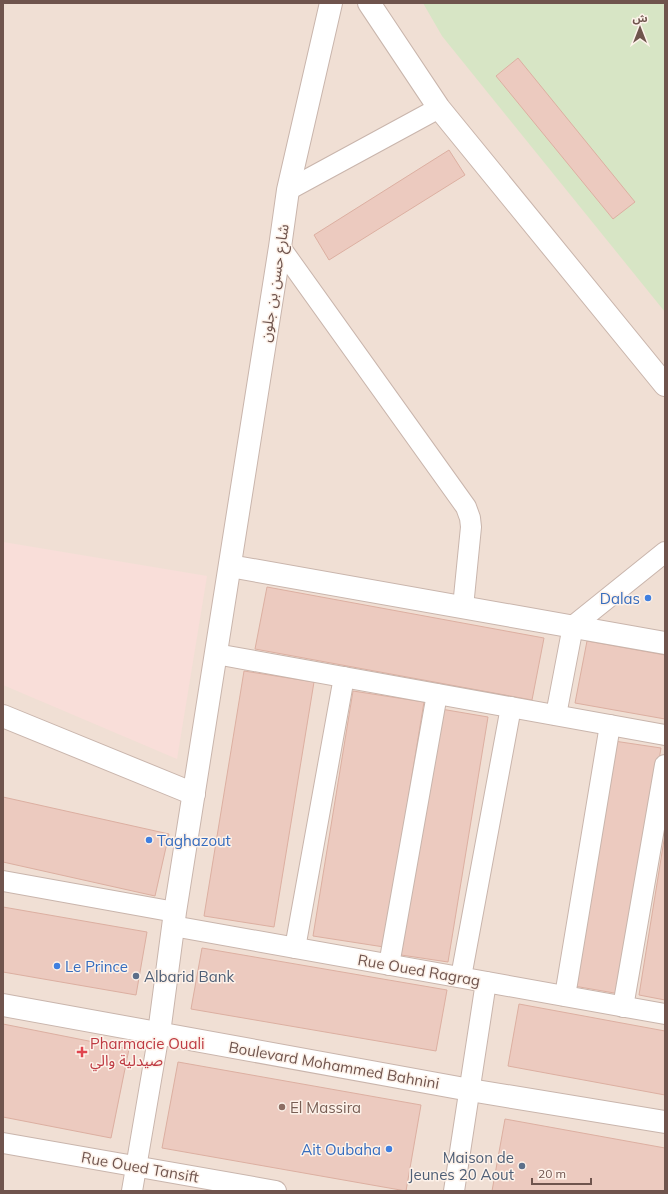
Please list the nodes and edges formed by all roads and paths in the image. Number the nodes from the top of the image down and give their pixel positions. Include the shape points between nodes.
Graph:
1 (331, 3) edge
2 (369, 3) edge
3 (439, 108) junction
4 (288, 190) junction
5 (280, 247) junction
6 (665, 385) edge
7 (665, 552) edge
8 (230, 566) junction
9 (463, 607) junction
10 (573, 626) junction
11 (665, 643) edge
12 (216, 654) junction
13 (344, 677) junction
14 (437, 694) junction
15 (511, 707) junction
16 (556, 715) junction
17 (3, 716) edge
18 (610, 725) junction
19 (665, 735) edge
20 (665, 765) edge
21 (194, 794) junction
22 (3, 881) edge
23 (174, 919) junction
24 (295, 948) junction
25 (389, 965) junction
26 (461, 977) junction
27 (486, 982) junction
28 (565, 996) junction
29 (3, 1005) edge
30 (623, 1006) junction
31 (665, 1014) edge
32 (159, 1033) junction
33 (470, 1090) junction
34 (665, 1122) edge
35 (3, 1143) edge
36 (136, 1166) junction
37 (243, 1188) edge
38 (132, 1191) edge
39 (276, 1191) edge
40 (454, 1191) edge

1 - 4 street, شارع حسن بن جلون
2 - 3 street
3 - 4 street
3 - 6 street
4 - 5 street, شارع حسن بن جلون
5 - 8 street, شارع حسن بن جلون
5 - 9 street via 466,507 471,527
7 - 10 street
8 - 9 street
8 - 12 street, شارع حسن بن جلون
9 - 10 street
10 - 11 street
10 - 16 street
12 - 13 street
12 - 21 street, شارع حسن بن جلون
13 - 14 street
13 - 24 street
14 - 15 street
14 - 25 street
15 - 16 street
15 - 26 street
16 - 18 street
17 - 21 street
18 - 19 street
18 - 28 street
20 - 30 street
21 - 23 street, شارع حسن بن جلون
22 - 23 street, Rue Oued Ragrag
23 - 24 street, Rue Oued Ragrag
23 - 32 street, شارع حسن بن جلون
24 - 25 street, Rue Oued Ragrag
25 - 26 street, Rue Oued Ragrag
26 - 27 street, Rue Oued Ragrag
27 - 28 street, Rue Oued Ragrag
27 - 33 street
28 - 30 street, Rue Oued Ragrag
29 - 32 street, Boulevard Mohammed Bahnini
30 - 31 street, Rue Oued Ragrag
32 - 33 street, Boulevard Mohammed Bahnini
32 - 36 street
33 - 34 street, Boulevard Mohammed Bahnini
33 - 40 street
35 - 36 street, Rue Oued Tansift
36 - 37 street, Rue Oued Tansift
36 - 38 street
37 - 39 street, Rue Oued Tansift

